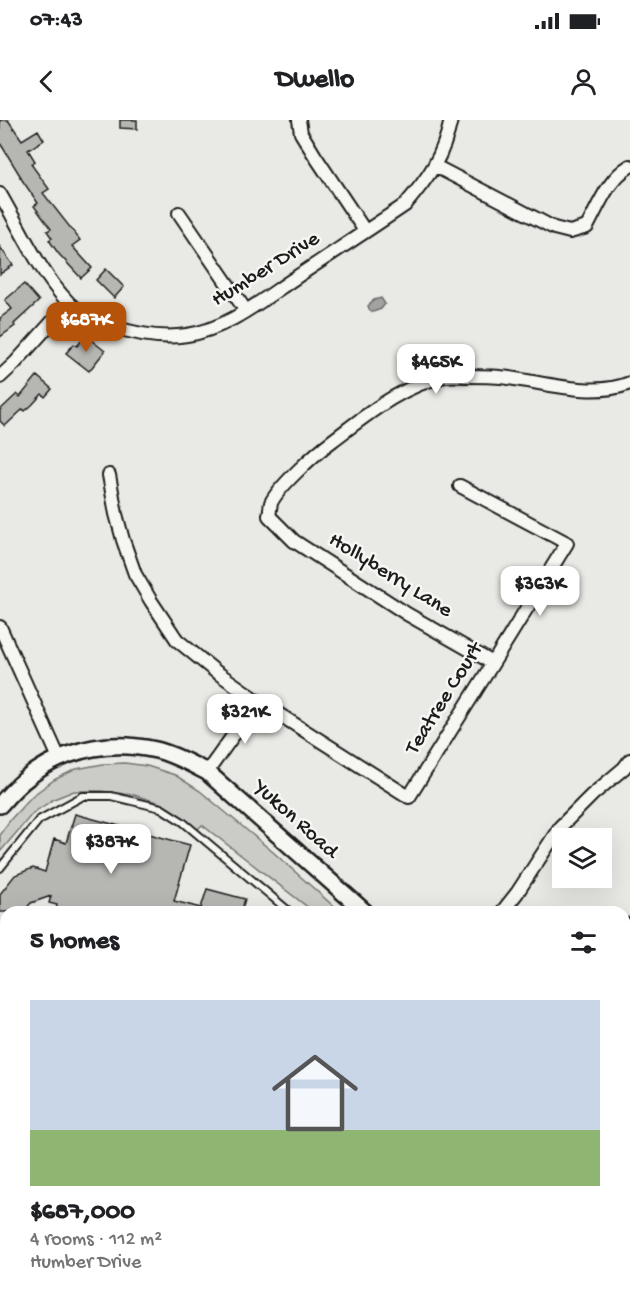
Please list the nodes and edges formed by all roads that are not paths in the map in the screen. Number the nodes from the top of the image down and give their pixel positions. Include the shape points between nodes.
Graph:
1 (299, 120) edge
2 (451, 120) edge
3 (435, 166) junction
4 (630, 166) edge
5 (0, 194) edge
6 (179, 213) dead end
7 (365, 231) junction
8 (69, 303) junction
9 (246, 311) junction
10 (0, 377) edge
11 (630, 383) edge
12 (109, 475) dead end
13 (460, 486) dead end
14 (0, 627) edge
15 (494, 663) junction
16 (258, 701) junction
17 (59, 758) junction
18 (630, 760) edge
19 (207, 772) junction
20 (0, 805) edge
21 (0, 868) edge
22 (283, 906) edge
23 (358, 906) edge
24 (507, 906) edge

1 - 7 street via 301,133
2 - 3 street, Humber Drive
3 - 4 street via 554,228 570,231 587,226 609,187
3 - 7 street, Humber Drive via 405,205
5 - 8 street, Humber Drive via 40,264
6 - 9 street
7 - 9 street, Humber Drive
8 - 9 street, Humber Drive via 125,331 155,336 213,329
8 - 10 street
11 - 15 street, Hollyberry Lane via 592,389 507,377 447,376 419,384 369,412 320,450 271,503 269,516 294,541 407,614
12 - 16 street via 123,540 135,574 151,602 177,640
13 - 15 street, Teatree Court via 567,543
14 - 17 street
15 - 16 street, Teatree Court via 409,797
16 - 19 street
17 - 19 street, Yukon Road via 90,748 135,746 179,758
17 - 20 street, Yukon Road via 25,779
18 - 24 street via 560,826
19 - 23 street, Yukon Road
21 - 22 lane via 39,820 83,796 111,796 161,808 183,822

